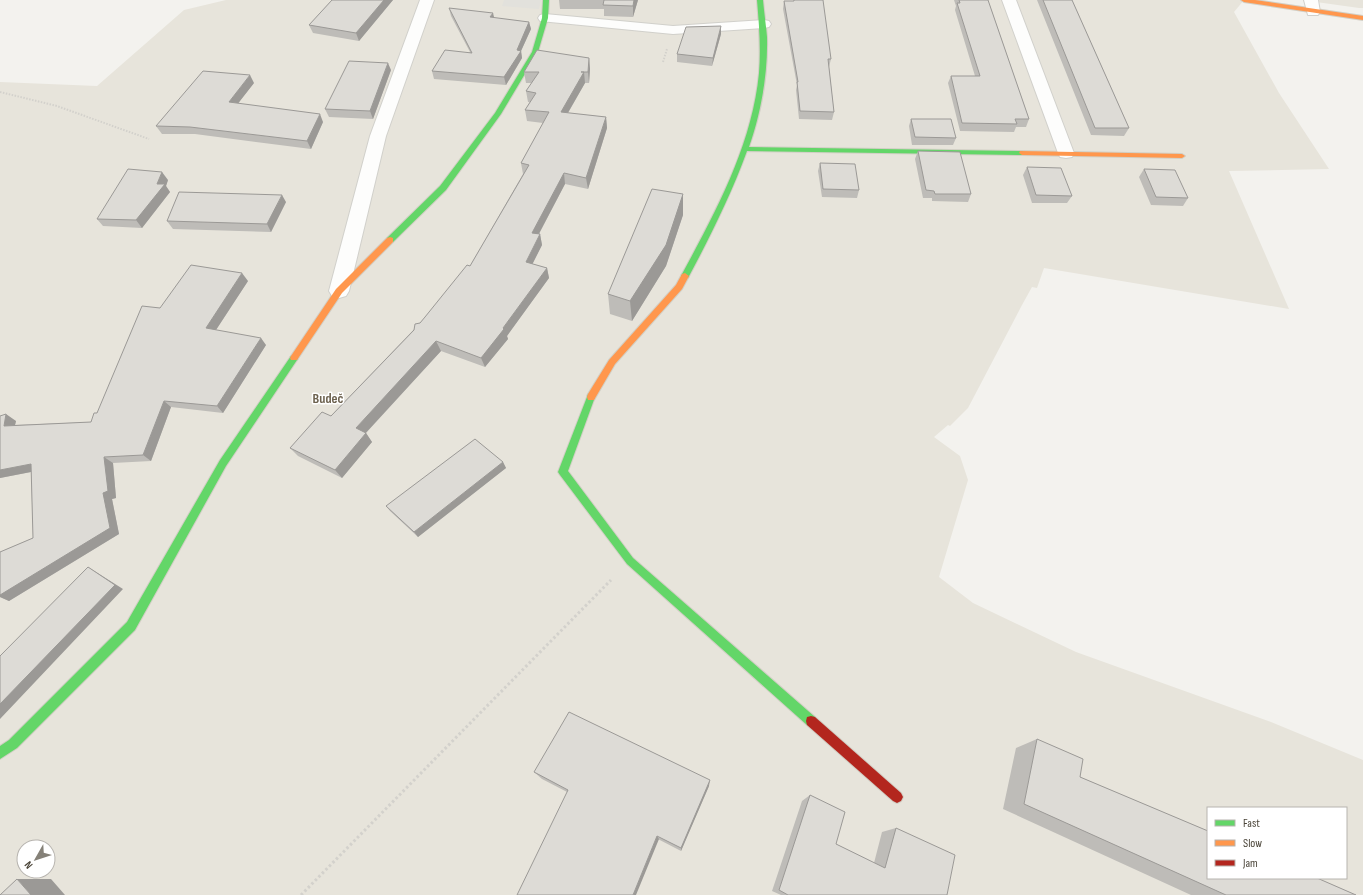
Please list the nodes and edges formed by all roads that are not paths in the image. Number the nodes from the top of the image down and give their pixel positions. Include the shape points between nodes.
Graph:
1 (427, 0) edge
2 (546, 0) edge
3 (760, 0) edge
4 (1009, 0) edge
5 (1244, 0) edge
6 (1312, 6) edge
7 (545, 18) junction
8 (1363, 18) edge
9 (764, 24) junction
10 (746, 149) junction
11 (1066, 153) junction
12 (1182, 156) dead end
13 (339, 291) junction
14 (0, 753) edge
15 (897, 797) dead end

1 - 13 street via 378,136
2 - 7 street
3 - 9 street
4 - 11 street
5 - 6 street
6 - 8 street
7 - 9 street via 673,30
7 - 13 street via 535,52 498,114 443,188
9 - 10 street via 762,73
10 - 11 street
10 - 15 street via 718,215 679,287 612,362 592,395 563,472 630,561
11 - 12 street
13 - 14 street via 223,463 131,626 13,744

